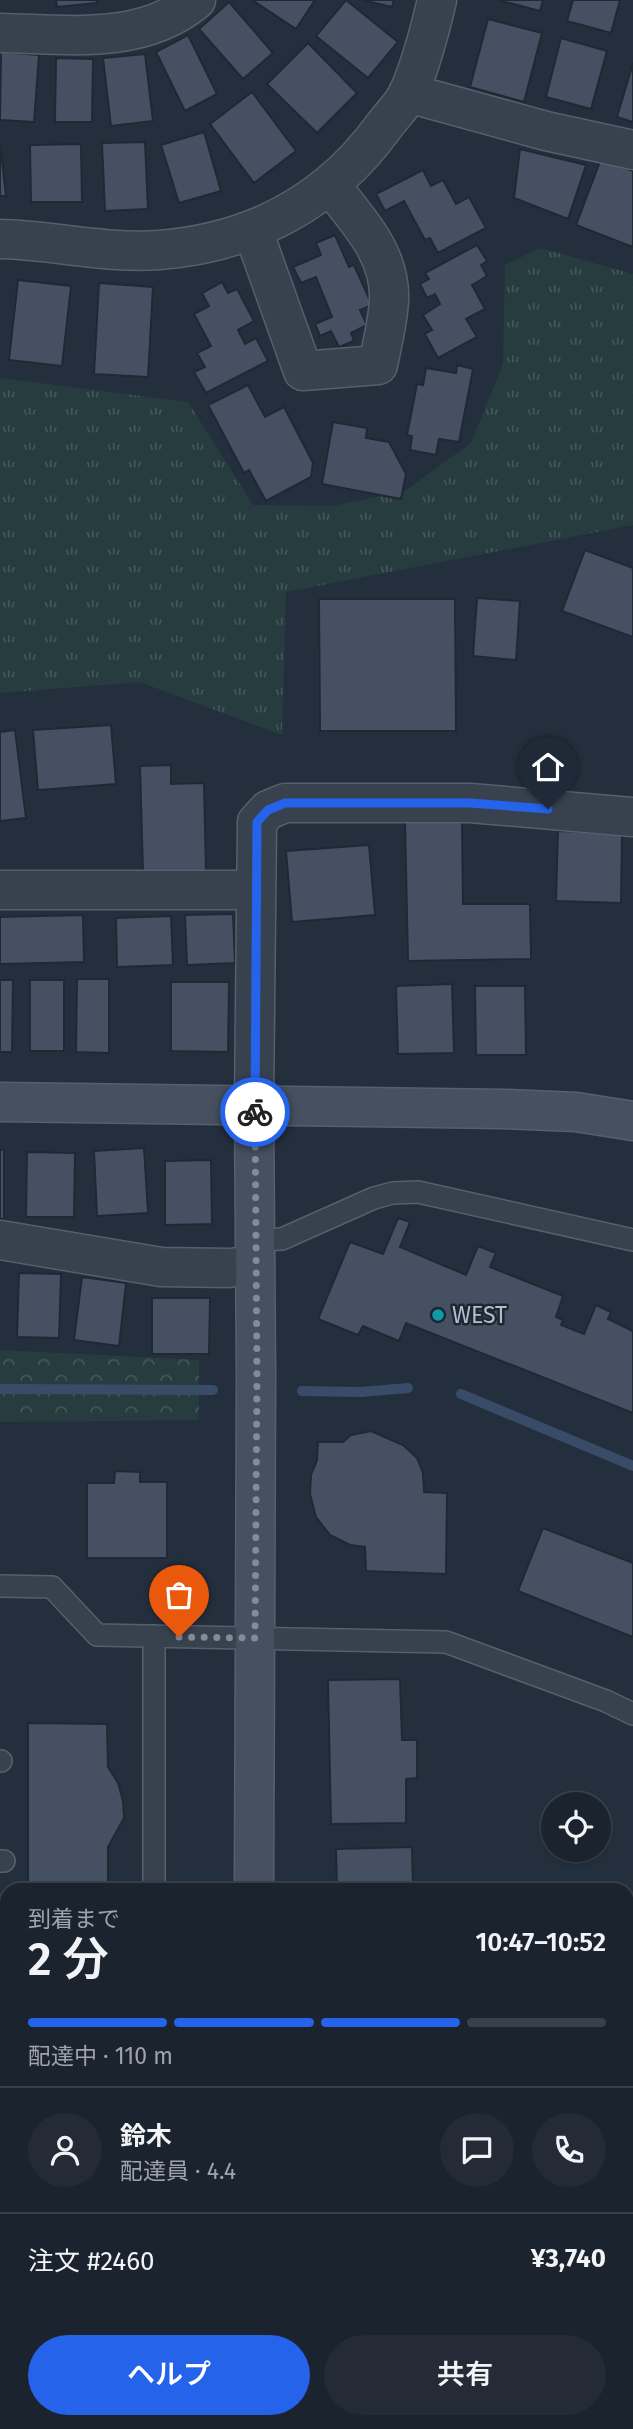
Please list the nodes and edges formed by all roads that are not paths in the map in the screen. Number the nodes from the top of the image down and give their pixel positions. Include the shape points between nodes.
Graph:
1 (196, 0) edge
2 (437, 0) edge
3 (0, 33) edge
4 (408, 93) junction
5 (633, 150) edge
6 (331, 186) junction
7 (253, 231) junction
8 (0, 239) edge
9 (633, 817) edge
10 (0, 890) edge
11 (256, 890) junction
12 (0, 1102) edge
13 (254, 1104) junction
14 (633, 1121) edge
15 (0, 1240) edge
16 (633, 1240) edge
17 (255, 1253) junction
18 (0, 1586) edge
19 (154, 1636) junction
20 (255, 1638) junction
21 (633, 1714) edge
22 (154, 1883) edge
23 (254, 1883) edge

1 - 3 street via 146,28 124,32
2 - 4 street
4 - 5 street
4 - 6 street via 372,144
6 - 7 street
6 - 7 street via 374,242 386,267 389,300 378,365 303,371
7 - 8 street via 206,244 157,250
9 - 11 street via 470,803 285,803 268,810 257,822
10 - 11 street
11 - 13 street
12 - 13 street
13 - 14 street via 505,1108
13 - 17 street
15 - 17 street via 162,1267 229,1268
16 - 17 lane via 418,1192 374,1198
17 - 20 street
18 - 19 lane via 52,1587 97,1635
19 - 20 lane
19 - 22 lane
20 - 21 lane via 446,1642
20 - 23 street

